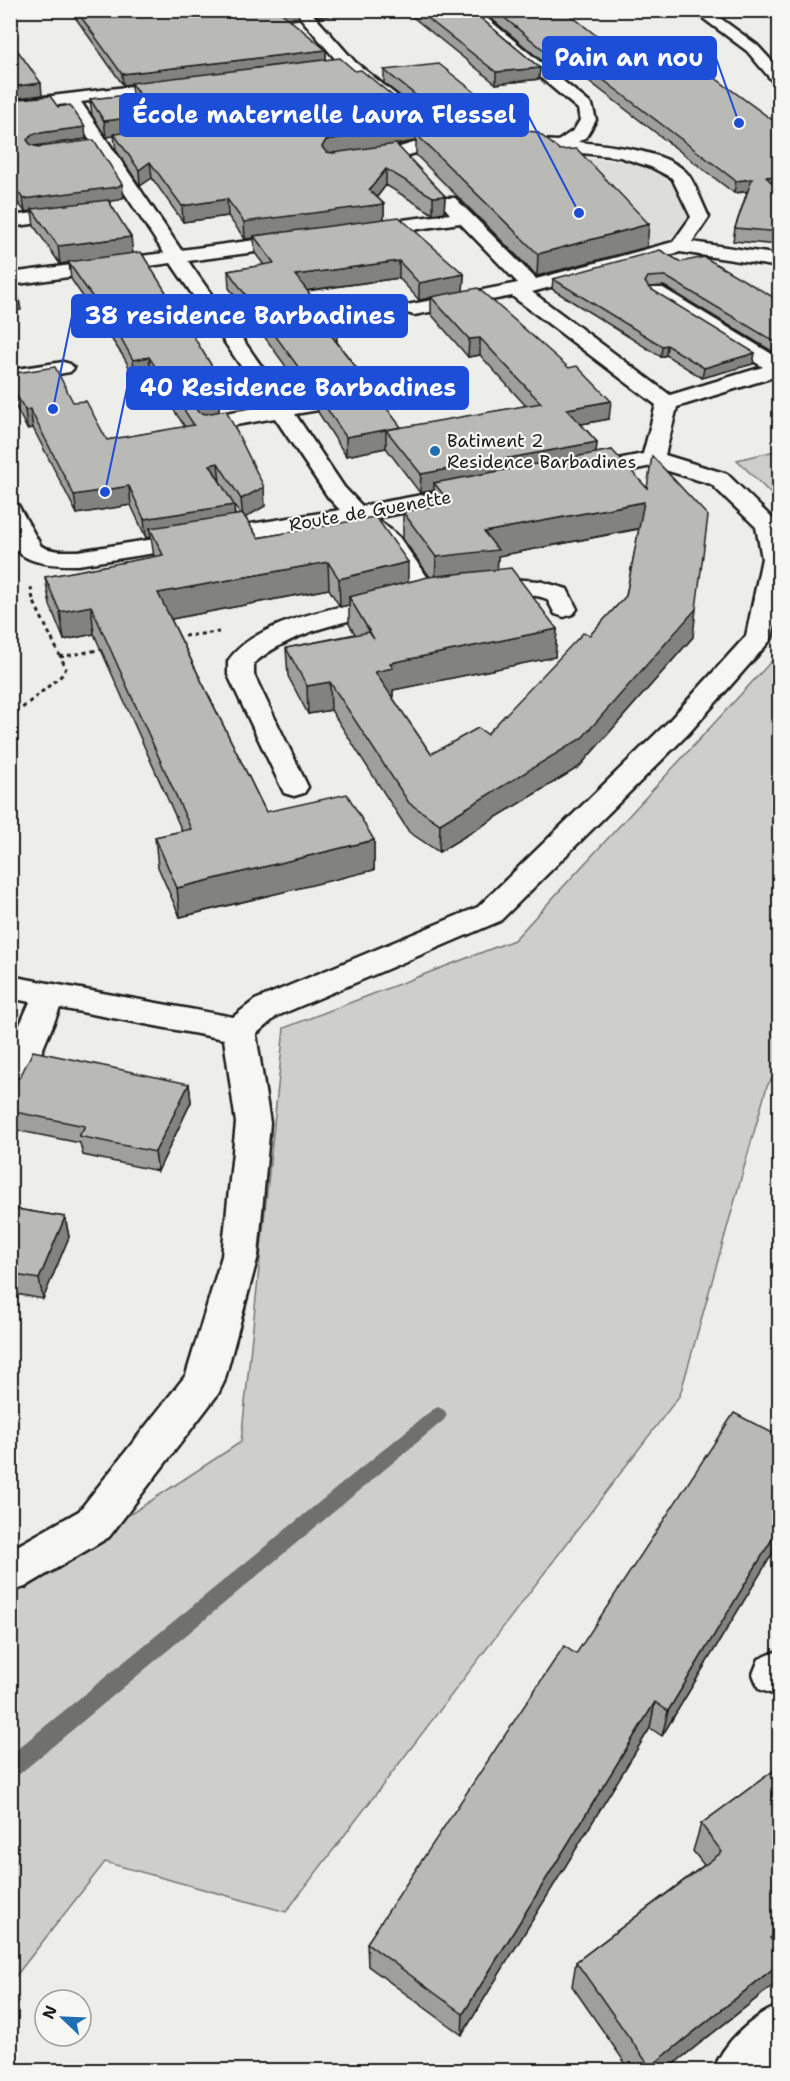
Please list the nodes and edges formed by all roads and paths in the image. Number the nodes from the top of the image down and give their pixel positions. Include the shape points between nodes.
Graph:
1 (300, 10) edge
2 (467, 10) edge
3 (699, 10) edge
4 (752, 48) junction
5 (770, 50) dead end
6 (349, 65) junction
7 (326, 68) edge
8 (780, 80) edge
9 (186, 84) edge
10 (70, 98) junction
11 (10, 105) edge
12 (442, 140) junction
13 (121, 142) edge
14 (89, 145) junction
15 (562, 146) junction
16 (402, 152) junction
17 (345, 161) edge
18 (416, 170) edge
19 (432, 185) edge
20 (139, 205) junction
21 (116, 208) edge
22 (93, 211) edge
23 (465, 217) junction
24 (10, 222) edge
25 (350, 233) edge
26 (316, 237) edge
27 (680, 246) junction
28 (178, 257) junction
29 (780, 261) edge
30 (10, 279) edge
31 (524, 287) junction
32 (656, 292) edge
33 (414, 309) dead end
34 (63, 368) dead end
35 (10, 376) edge
36 (392, 391) dead end
37 (667, 403) junction
38 (283, 411) junction
39 (208, 423) edge
40 (653, 459) junction
41 (562, 476) edge
42 (494, 489) edge
43 (10, 510) edge
44 (357, 514) junction
45 (40, 556) junction
46 (446, 593) junction
47 (564, 609) dead end
48 (171, 638) edge
49 (256, 646) junction
50 (105, 649) edge
51 (60, 657) junction
52 (10, 718) edge
53 (294, 787) dead end
54 (10, 987) edge
55 (50, 994) junction
56 (239, 1030) junction
57 (10, 1086) edge
58 (10, 1573) edge
59 (780, 2030) edge
60 (739, 2070) edge

1 - 6 street
2 - 15 street via 586,108 588,120 580,133
3 - 4 street
4 - 5 street
4 - 8 street
6 - 7 street
6 - 12 street
9 - 10 street
10 - 11 street
10 - 14 street
12 - 15 street
12 - 16 street
13 - 14 street
14 - 20 street
15 - 27 street via 622,152 680,175 700,217
16 - 17 street
16 - 18 street
19 - 23 street
20 - 21 street
20 - 28 street
22 - 24 street
23 - 25 street
23 - 31 street
26 - 28 street
27 - 29 street
27 - 31 street
28 - 30 street
28 - 38 street
31 - 33 street
31 - 37 street
32 - 37 street via 780,368
34 - 35 street
36 - 38 street
37 - 40 street
38 - 39 street
38 - 44 street via 336,492
40 - 41 street
40 - 56 street via 719,479 767,525 774,558 759,638 678,728 489,914 266,1008
42 - 44 street, Route de Guenette
43 - 45 street via 27,548
44 - 45 street, Route de Guenette via 78,558
44 - 46 street
45 - 51 path via 30,576 33,600
46 - 47 street via 510,586 543,587 558,594
46 - 49 street via 297,628
48 - 49 path via 235,631
49 - 53 street via 241,661 241,675
50 - 51 path
51 - 52 path via 66,668 61,676
54 - 55 street
55 - 56 street
55 - 57 street
56 - 58 street via 254,1123 240,1256 204,1382 94,1524
59 - 60 street

